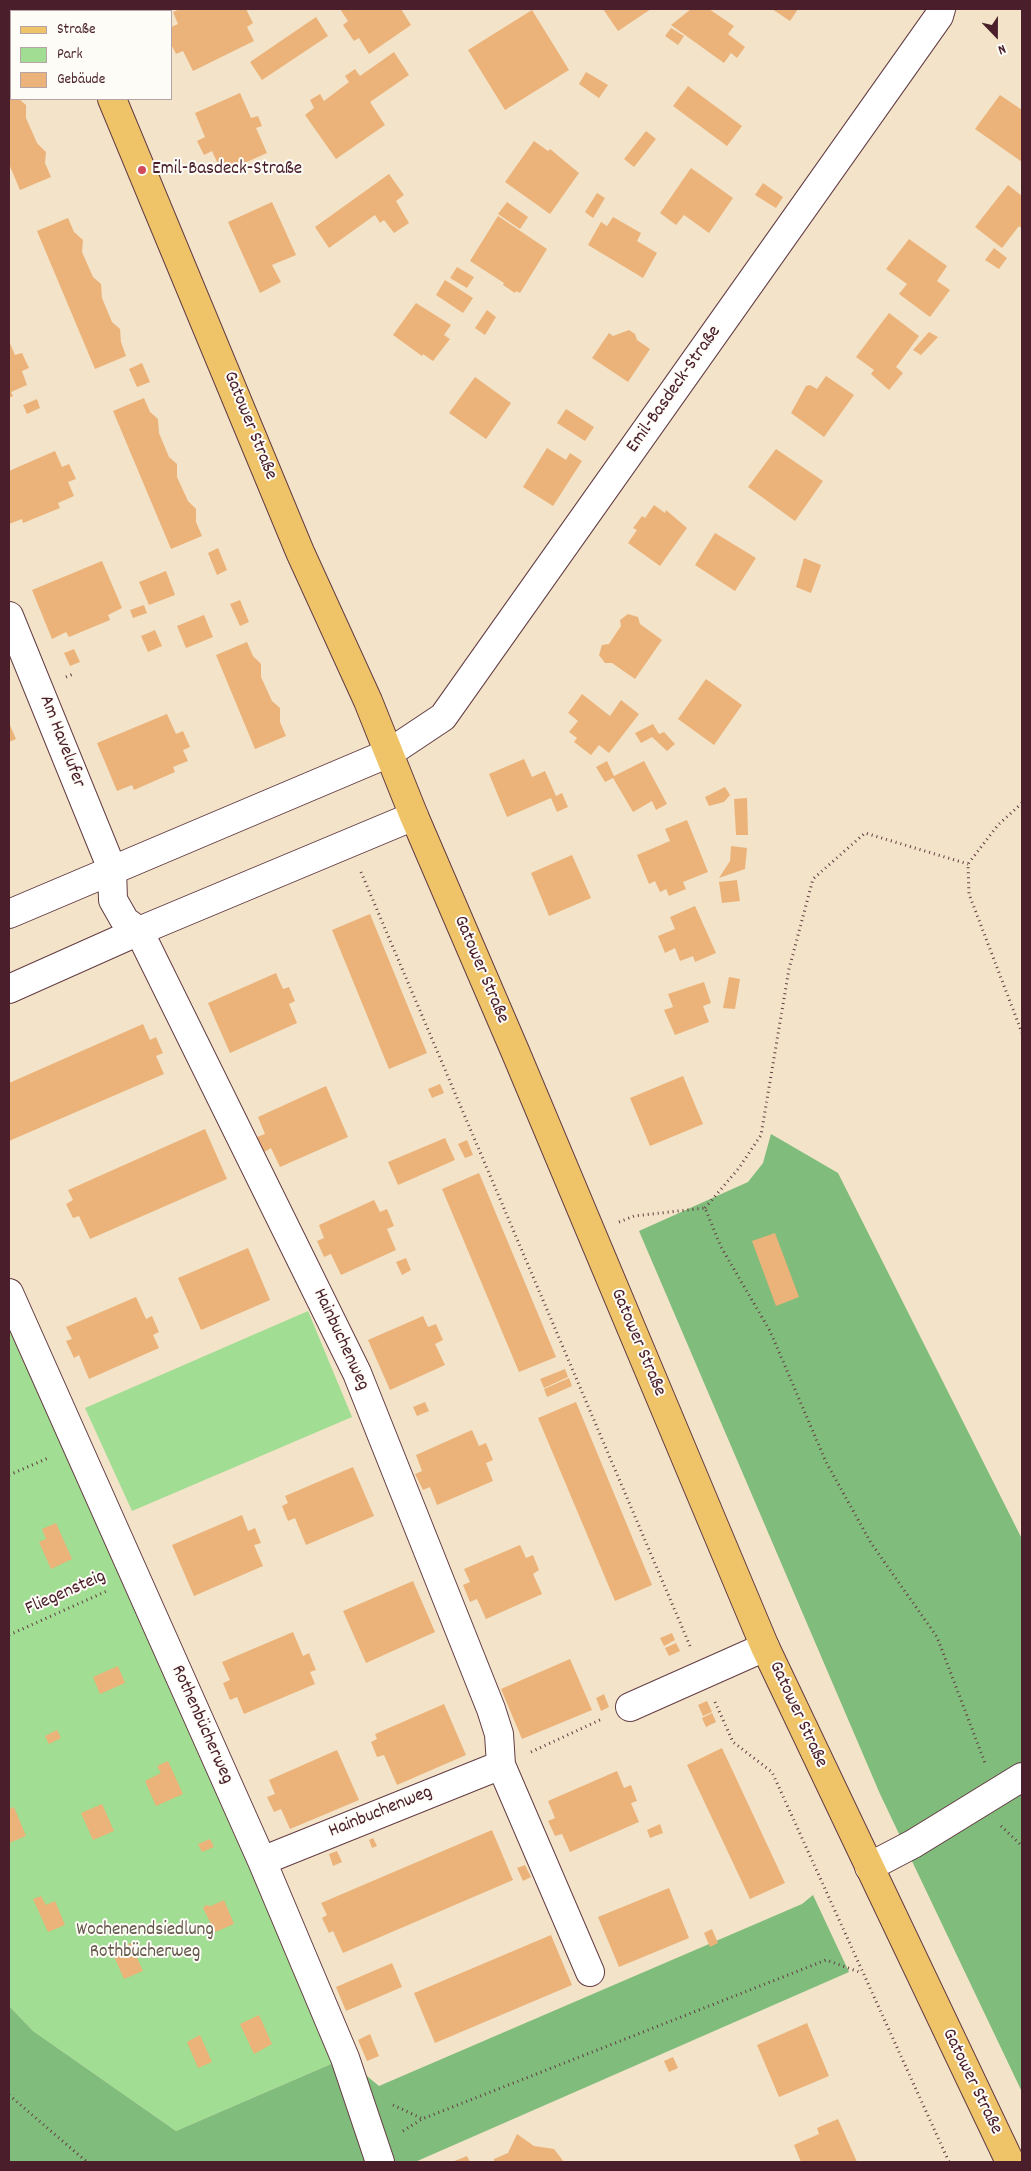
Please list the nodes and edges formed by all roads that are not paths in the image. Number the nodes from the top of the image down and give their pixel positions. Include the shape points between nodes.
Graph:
1 (941, 9) edge
2 (112, 100) edge
3 (9, 616) edge
4 (389, 753) junction
5 (414, 816) junction
6 (112, 869) junction
7 (9, 914) edge
8 (139, 931) junction
9 (9, 989) edge
10 (9, 1293) edge
11 (765, 1647) junction
12 (630, 1707) road end
13 (500, 1765) junction
14 (1022, 1777) edge
15 (262, 1861) junction
16 (869, 1867) junction
17 (590, 1972) dead end
18 (378, 2155) edge
19 (1010, 2162) edge

1 - 4 street, Emil-Basdeck-Straße via 444,717
2 - 4 main road, Gatower Straße via 300,552
3 - 6 street, Am Havelufer
4 - 5 main road, Gatower Straße
4 - 6 street
5 - 8 street
5 - 11 main road, Gatower Straße
6 - 7 street
6 - 8 street via 113,900 125,921
8 - 9 street
8 - 13 street, Hainbuchenweg via 357,1373 491,1709 499,1734
10 - 15 street, Rothenbücherweg
11 - 12 street
11 - 16 main road, Gatower Straße
13 - 15 street, Hainbuchenweg
13 - 17 street, Hainbuchenweg
14 - 16 street
15 - 18 street, Rothenbücherweg via 345,2058
16 - 19 main road, Gatower Straße

